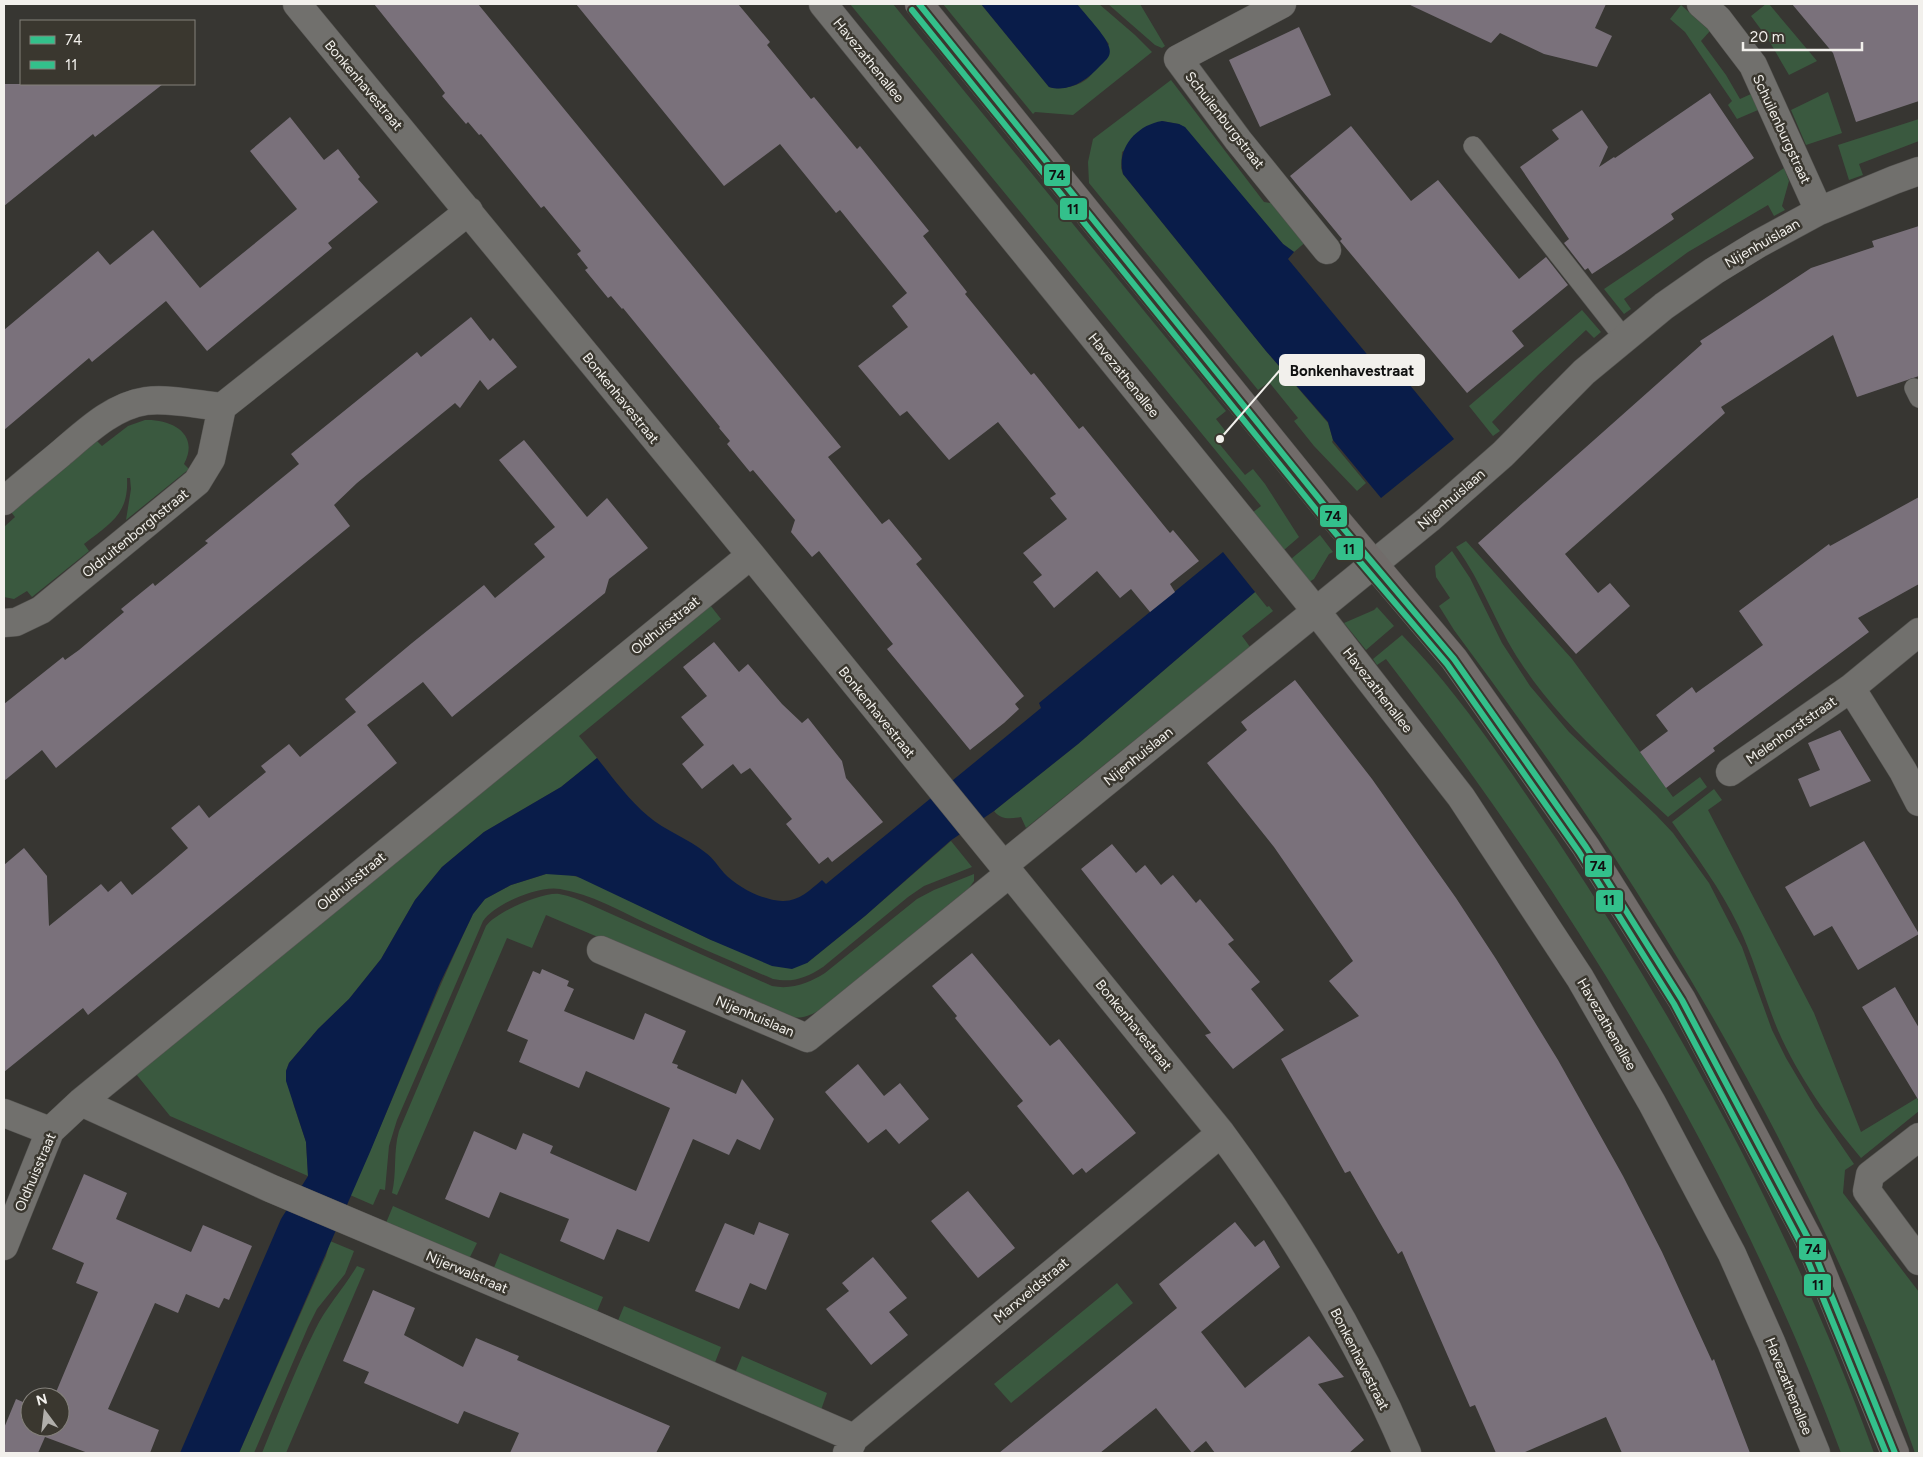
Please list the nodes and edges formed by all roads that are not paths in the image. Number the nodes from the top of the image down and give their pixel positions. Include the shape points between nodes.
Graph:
1 (297, 4) edge
2 (823, 4) edge
3 (919, 4) edge
4 (1282, 4) edge
5 (1701, 4) edge
6 (1473, 146) dead end
7 (1919, 171) edge
8 (468, 211) junction
9 (1819, 211) junction
10 (1327, 250) dead end
11 (1624, 338) junction
12 (222, 407) junction
13 (4, 501) edge
14 (751, 555) junction
15 (1374, 563) junction
16 (1316, 611) junction
17 (4, 623) edge
18 (1919, 632) edge
19 (1851, 688) junction
20 (1730, 772) dead end
21 (1919, 802) edge
22 (1001, 862) junction
23 (600, 950) dead end
24 (81, 1102) junction
25 (4, 1113) edge
26 (50, 1131) junction
27 (1221, 1133) junction
28 (1919, 1137) edge
29 (4, 1246) edge
30 (1919, 1261) edge
31 (851, 1446) edge
32 (1407, 1453) edge
33 (1816, 1453) edge
34 (1894, 1453) edge

1 - 8 street, Bonkenhavestraat
2 - 16 street, Havezathenallee
3 - 15 main road
4 - 10 street, Schuilenburgstraat via 1178,59 1238,140
5 - 9 street, Schuilenburgstraat via 1718,20 1753,65
6 - 11 lane
7 - 9 street, Nijenhuislaan
8 - 12 street
8 - 14 street, Bonkenhavestraat
9 - 11 street, Nijenhuislaan via 1714,271
11 - 15 street, Nijenhuislaan via 1584,372 1503,454
12 - 13 street via 168,400 147,401 116,411
12 - 17 street, Oldruitenborghstraat via 211,458 197,482 41,610 16,622
14 - 22 street, Bonkenhavestraat
14 - 24 street, Oldhuisstraat
15 - 16 street, Nijenhuislaan
15 - 34 main road via 1454,659 1586,847 1682,1000 1809,1240
16 - 22 street, Nijenhuislaan
16 - 33 street, Havezathenallee via 1461,798 1580,978 1652,1103 1732,1254
18 - 19 street, Melenhorststraat
19 - 20 street, Melenhorststraat
19 - 21 street, Melenhorststraat
22 - 23 street, Nijenhuislaan via 808,1038
22 - 27 street, Bonkenhavestraat
24 - 26 street, Oldhuisstraat
24 - 31 street, Nijerwalstraat via 362,1228 588,1322
25 - 26 street
26 - 29 street, Oldhuisstraat
27 - 31 street, Marxveldstraat
27 - 32 street, Bonkenhavestraat via 1257,1182 1303,1255 1365,1364
28 - 30 street via 1870,1175 1868,1191

